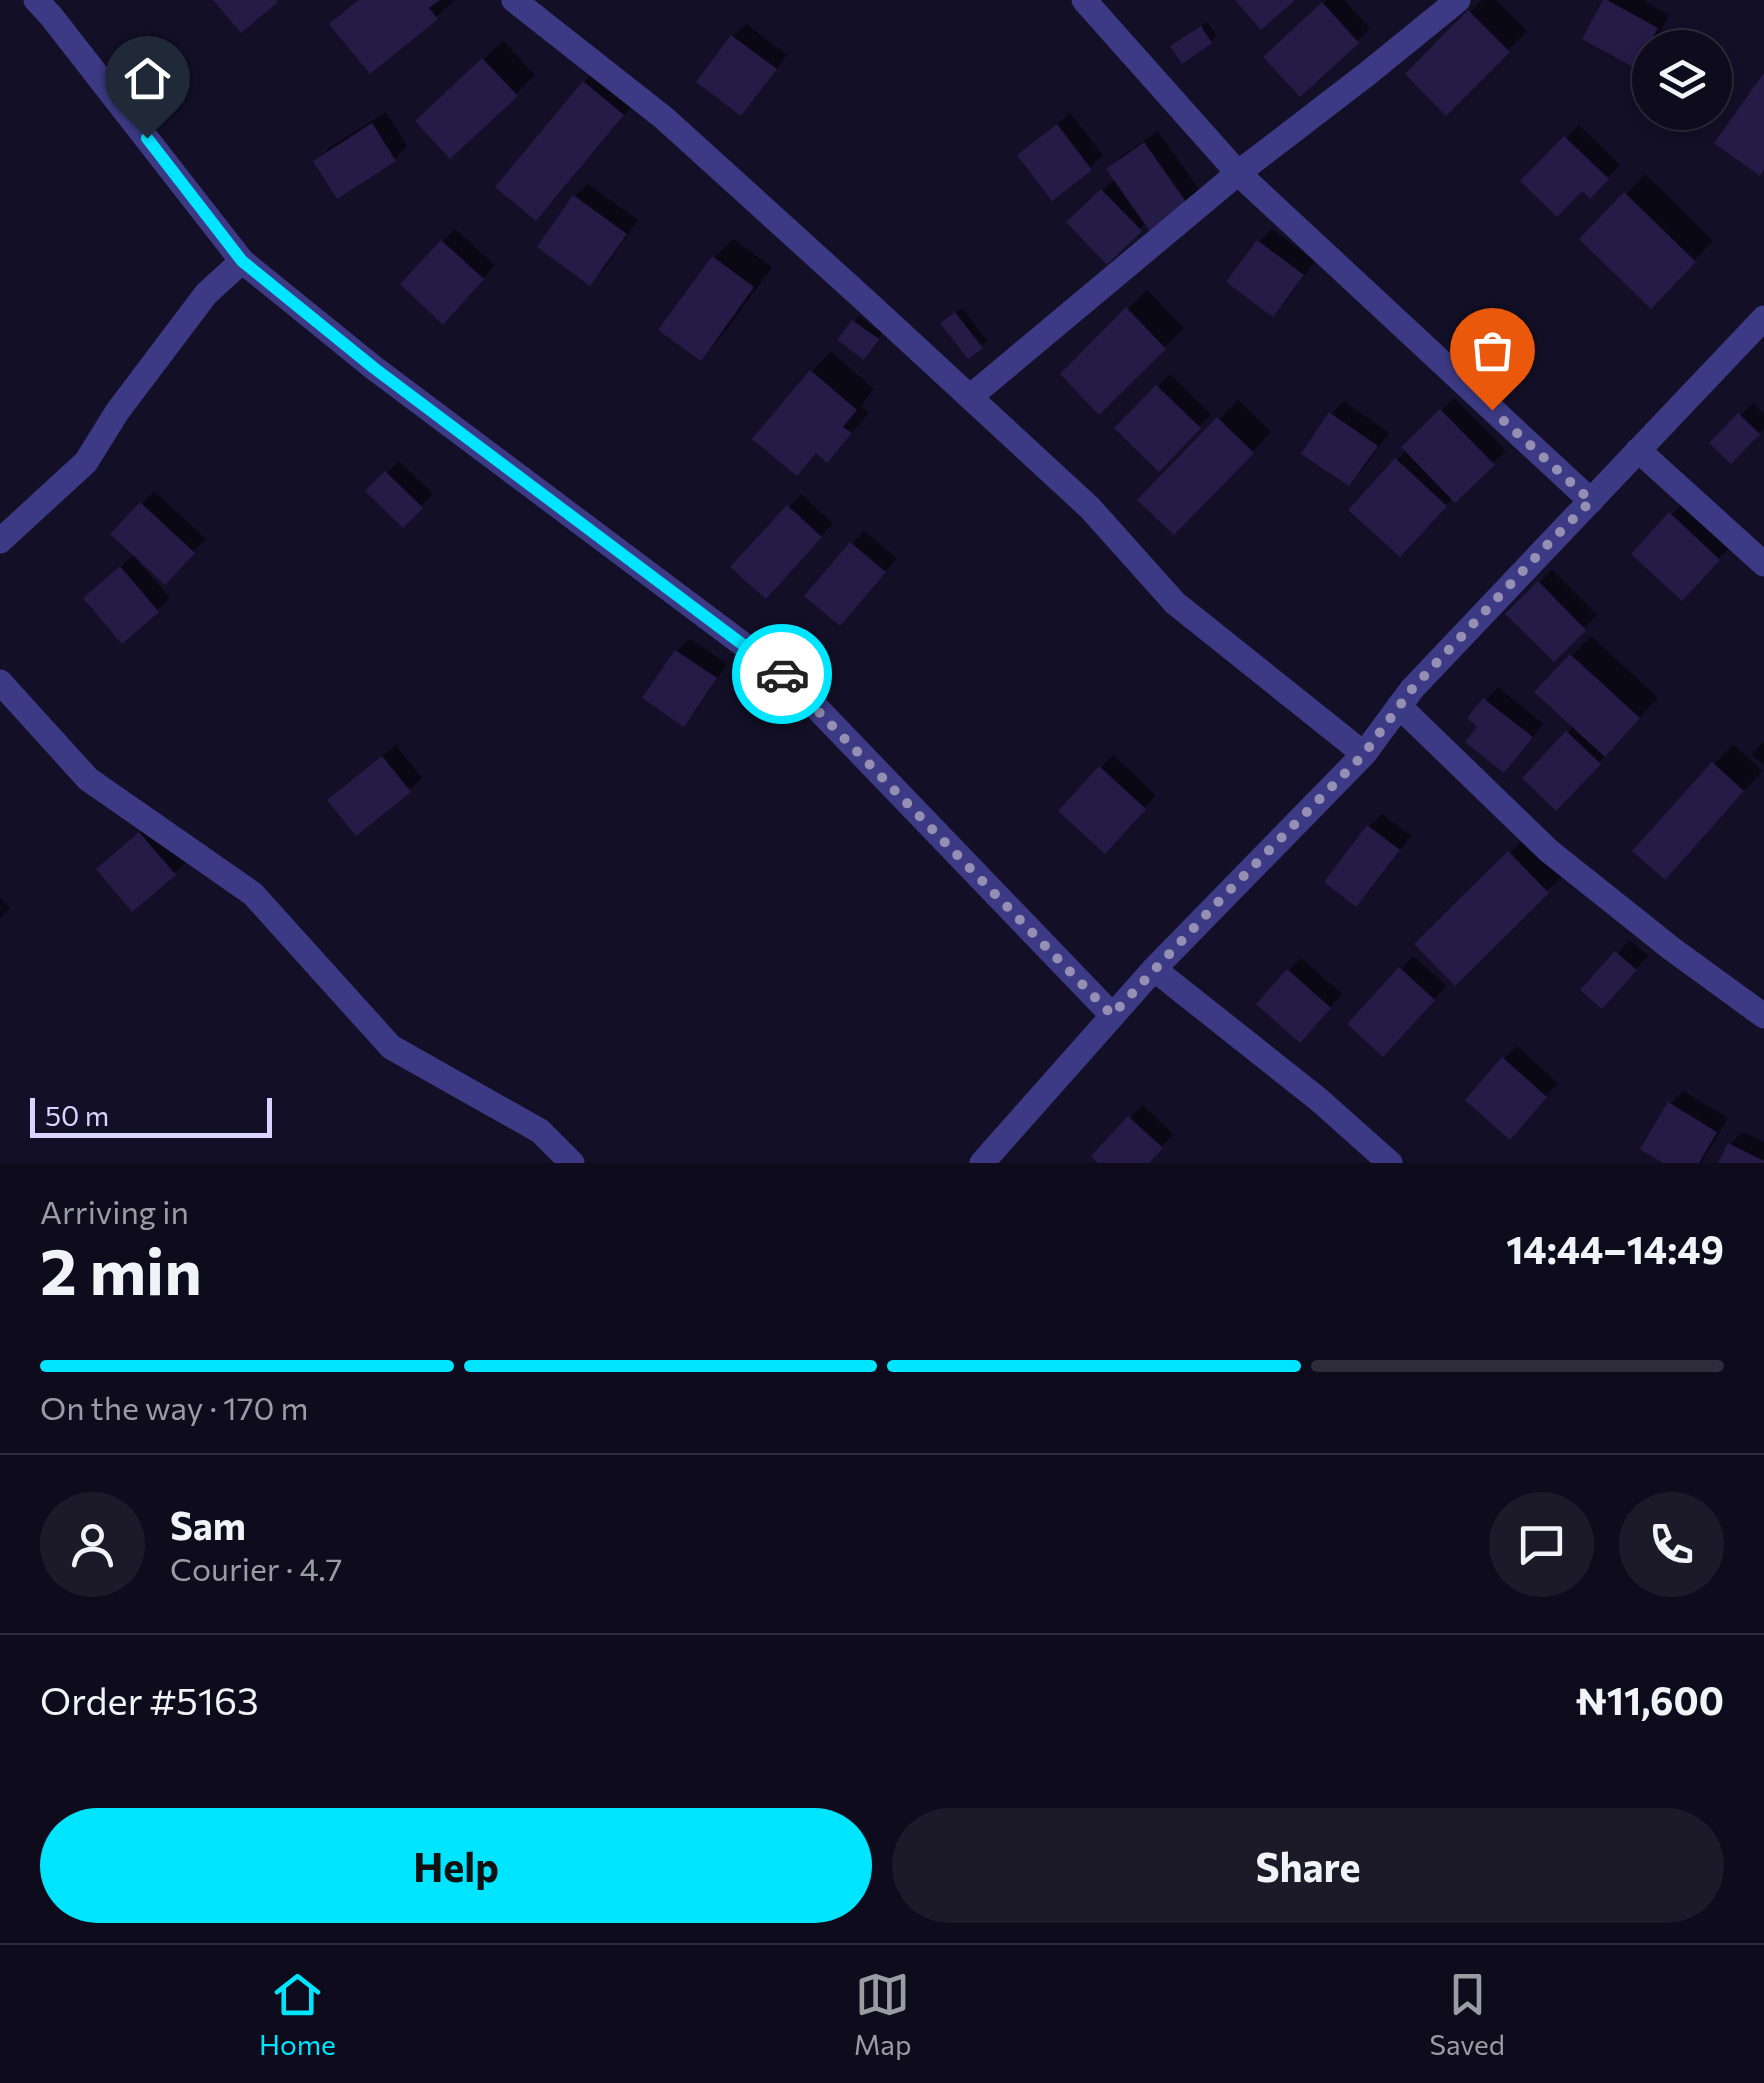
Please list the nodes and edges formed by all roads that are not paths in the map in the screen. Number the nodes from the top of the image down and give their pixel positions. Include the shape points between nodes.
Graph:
1 (36, 0) edge
2 (514, 0) edge
3 (1084, 0) edge
4 (1458, 0) edge
5 (1238, 173) junction
6 (242, 261) junction
7 (1764, 318) edge
8 (970, 397) junction
9 (1638, 450) junction
10 (1591, 501) junction
11 (0, 541) edge
12 (1764, 564) edge
13 (0, 682) edge
14 (1399, 706) junction
15 (1364, 754) junction
16 (1154, 969) junction
17 (1112, 1015) junction
18 (1764, 1016) edge
19 (572, 1163) edge
20 (982, 1163) edge
21 (1390, 1163) edge

1 - 6 street
2 - 8 street via 664,118
3 - 5 street
4 - 5 street
5 - 8 street
5 - 10 street
6 - 11 street via 206,294 86,462
6 - 17 street via 788,678
7 - 9 street
8 - 15 street via 1090,508 1175,603
9 - 10 street
9 - 12 street
10 - 14 street
13 - 19 street via 88,779 253,894 391,1047 540,1131
14 - 15 street
14 - 18 street via 1549,851
15 - 16 street
16 - 17 street
16 - 21 street
17 - 20 street

